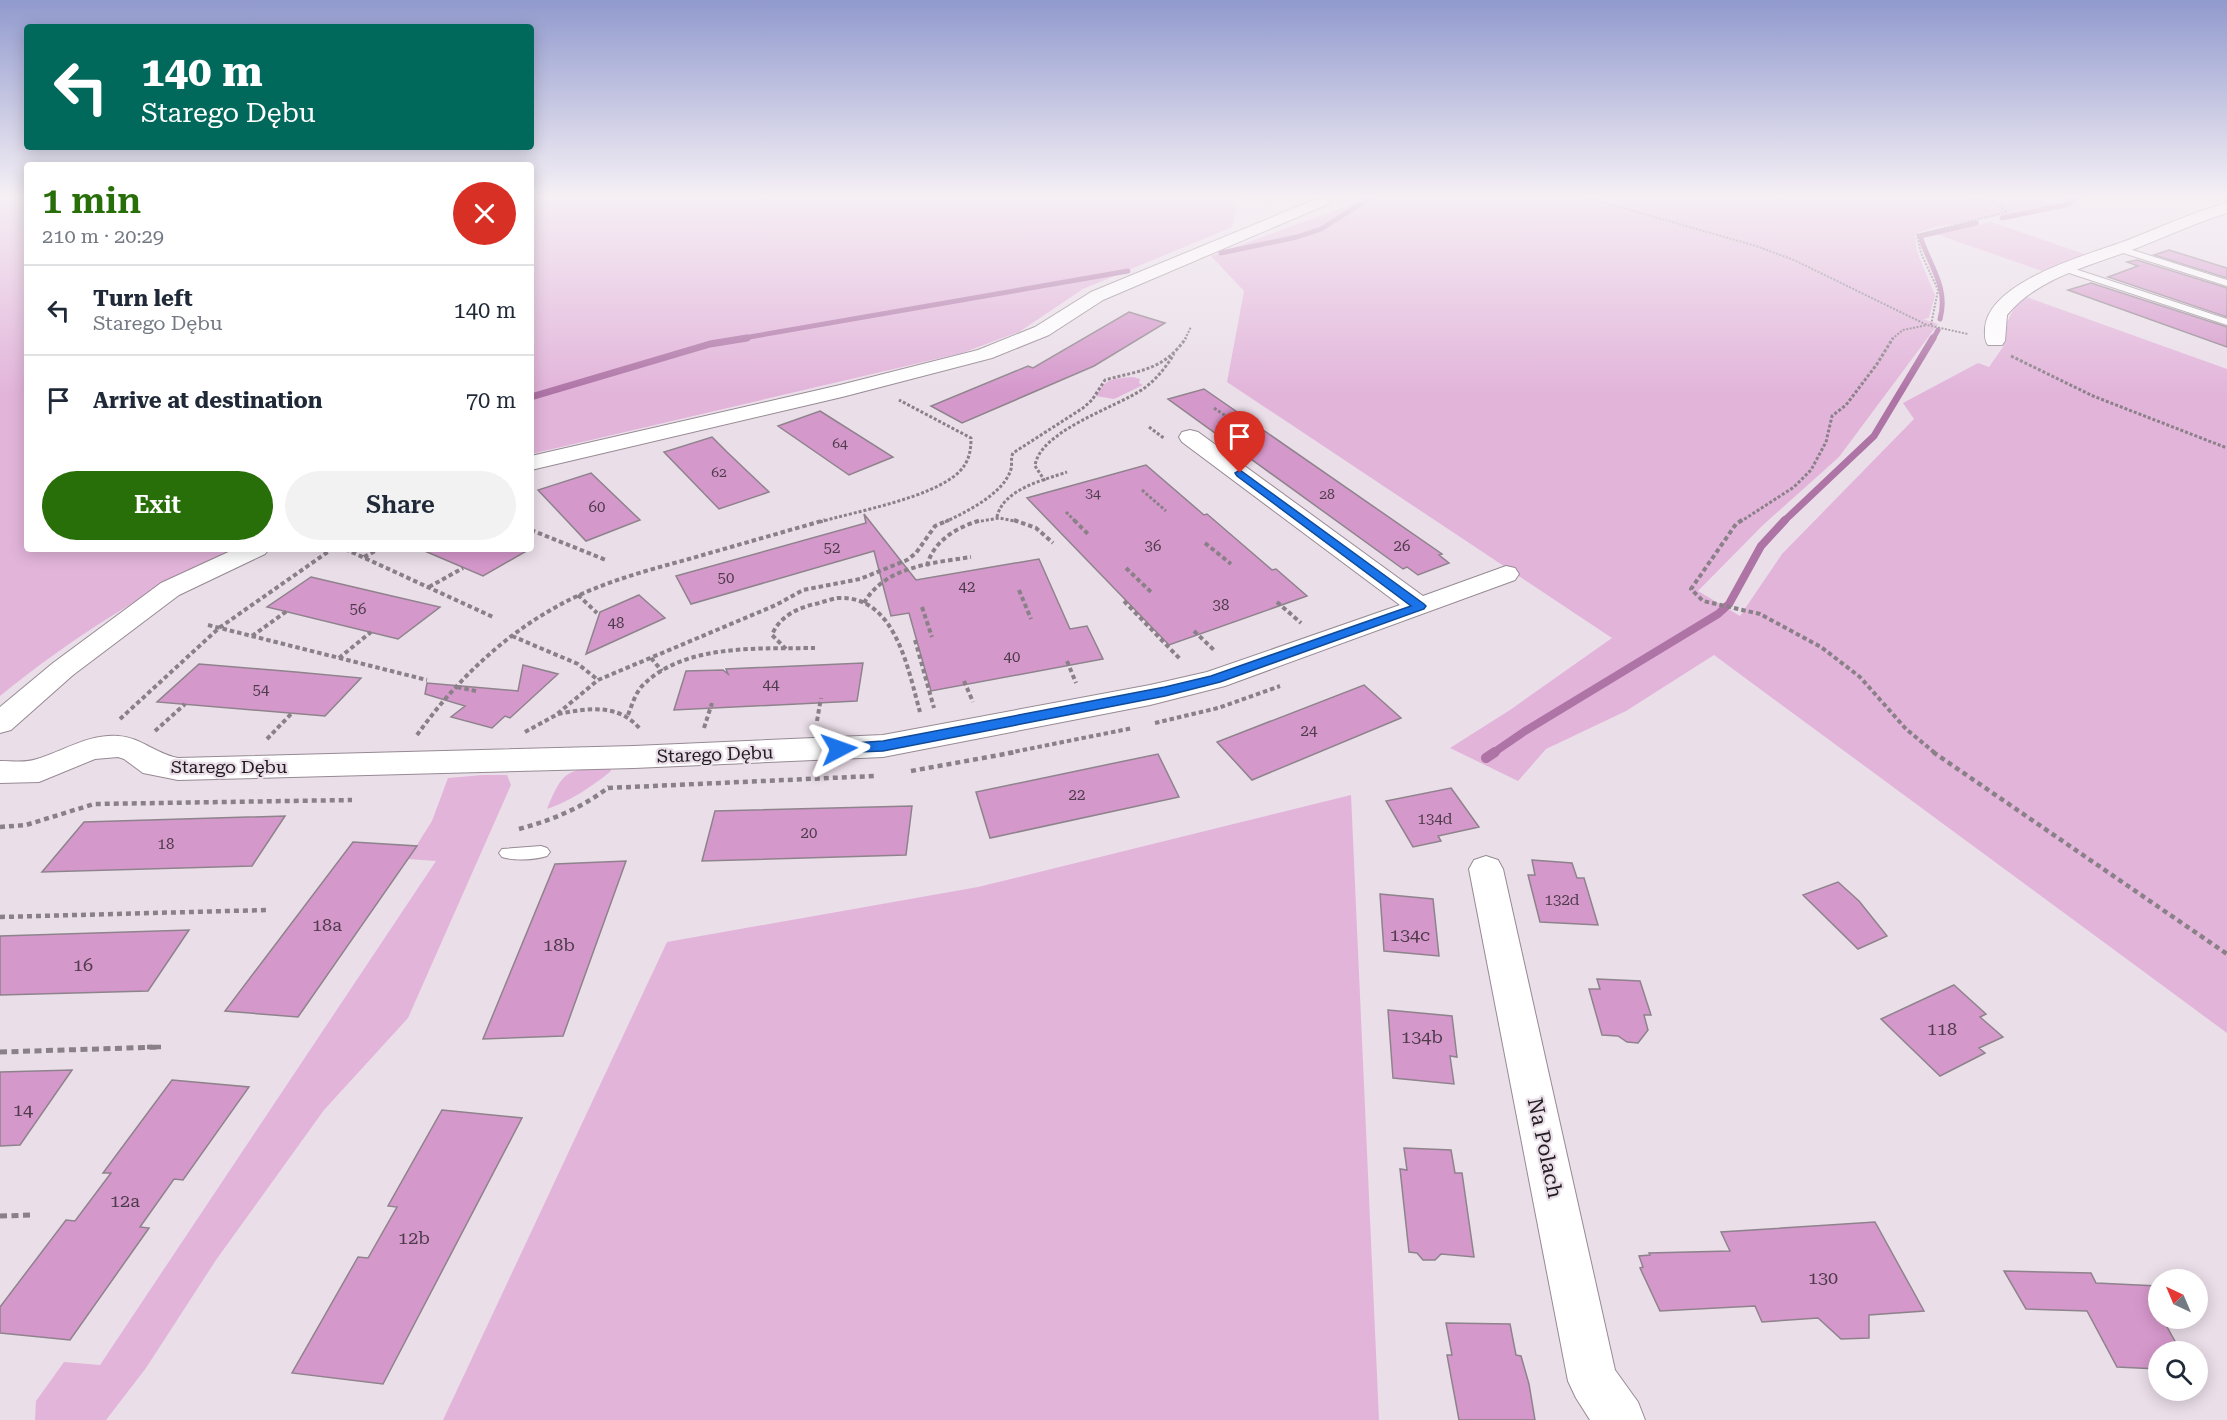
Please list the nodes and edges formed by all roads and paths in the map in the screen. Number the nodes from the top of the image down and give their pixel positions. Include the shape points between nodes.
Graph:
1 (1180, 261) edge
2 (1797, 261) edge
3 (1925, 261) edge
4 (2082, 261) edge
5 (2159, 261) edge
6 (2066, 269) junction
7 (2227, 283) edge
8 (2227, 322) edge
9 (1929, 325) junction
10 (1191, 327) dead end
11 (1995, 341) junction
12 (1174, 352) junction
13 (868, 384) junction
14 (1214, 408) dead end
15 (1236, 423) dead end
16 (1149, 427) dead end
17 (1180, 440) joint
18 (2227, 448) edge
19 (534, 462) edge
20 (1067, 472) dead end
21 (1045, 482) junction
22 (1142, 490) dead end
23 (1166, 511) dead end
24 (1066, 512) dead end
25 (997, 517) junction
26 (534, 531) edge
27 (1088, 534) dead end
28 (1053, 543) dead end
29 (1205, 543) dead end
30 (250, 552) edge
31 (328, 552) edge
32 (352, 552) edge
33 (373, 552) edge
34 (363, 557) junction
35 (971, 557) dead end
36 (606, 561) dead end
37 (1231, 564) dead end
38 (927, 566) junction
39 (463, 568) dead end
40 (1126, 568) dead end
41 (882, 572) junction
42 (1506, 574) dead end
43 (886, 578) junction
44 (429, 587) junction
45 (1019, 590) dead end
46 (1151, 592) dead end
47 (578, 595) junction
48 (1124, 601) dead end
49 (1277, 602) dead end
50 (864, 603) junction
51 (922, 606) dead end
52 (1420, 606) junction
53 (287, 611) dead end
54 (597, 613) dead end
55 (493, 617) dead end
56 (1030, 619) dead end
57 (208, 625) dead end
58 (1303, 625) dead end
59 (219, 628) junction
60 (1194, 631) dead end
61 (371, 632) dead end
62 (252, 636) junction
63 (512, 636) junction
64 (932, 637) dead end
65 (915, 640) dead end
66 (815, 648) dead end
67 (786, 649) junction
68 (1218, 654) dead end
69 (651, 657) junction
70 (338, 658) junction
71 (1067, 662) dead end
72 (1186, 666) dead end
73 (662, 671) junction
74 (427, 680) dead end
75 (597, 680) junction
76 (964, 681) dead end
77 (456, 686) junction
78 (1079, 687) dead end
79 (476, 691) dead end
80 (821, 698) dead end
81 (712, 703) dead end
82 (185, 704) dead end
83 (975, 708) dead end
84 (292, 713) dead end
85 (935, 713) dead end
86 (628, 714) junction
87 (556, 715) junction
88 (921, 715) dead end
89 (0, 723) edge
90 (114, 725) dead end
91 (816, 727) dead end
92 (703, 731) dead end
93 (150, 735) dead end
94 (518, 736) dead end
95 (414, 739) dead end
96 (262, 745) dead end
97 (634, 757) junction
98 (0, 772) edge
99 (352, 800) dead end
100 (0, 827) edge
101 (519, 829) dead end
102 (541, 852) dead end
103 (508, 853) dead end
104 (1486, 869) dead end
105 (267, 910) dead end
106 (0, 917) edge
107 (2227, 954) edge
108 (161, 1047) dead end
109 (0, 1052) edge
110 (31, 1215) dead end
111 (0, 1216) edge
112 (1620, 1420) edge

1 - 13 street via 1097,296 1042,331 1007,346
2 - 9 path
3 - 9 path via 1938,290
4 - 6 street
5 - 7 lane
6 - 8 lane
6 - 11 street via 2021,291 2006,304 1996,316
9 - 11 path
9 - 107 path via 1903,330 1893,337 1846,405 1832,416 1826,442 1811,470 1794,487 1736,525 1691,589 1703,601 1773,620 1835,658 1860,677 1906,728 1938,756
10 - 12 path
11 - 18 path via 2008,354 2093,396
12 - 21 path via 1165,369 1143,389 1096,411 1043,447 1035,466
12 - 41 path via 1135,374 1105,380 1083,408 1013,453 1011,471 977,506 935,526 916,553
13 - 19 street
13 - 47 path via 971,438 972,453 960,471 925,491 620,578
14 - 15 path
16 - 17 path
17 - 52 street
20 - 21 path
21 - 25 path via 1010,496 1000,504
22 - 23 path
24 - 27 path
25 - 28 path via 1035,527
25 - 38 path via 966,525 951,534 932,550
26 - 36 path
29 - 37 path
30 - 89 street via 170,589 63,669
31 - 59 path
32 - 34 path
33 - 34 path
34 - 44 path
35 - 38 path
38 - 43 path
39 - 44 path
40 - 46 path
41 - 43 path
41 - 69 path via 803,590
42 - 52 street, Starego Dębu
43 - 50 path via 871,588
44 - 55 path
45 - 56 path
47 - 54 path
47 - 63 path
48 - 72 path
49 - 58 path
50 - 67 path via 842,596 796,610 775,626 772,634
50 - 88 path via 890,624
51 - 64 path
52 - 97 street, Starego Dębu via 1215,679 980,728 883,746
53 - 62 path
57 - 59 path
59 - 62 path
59 - 90 path
60 - 68 path
61 - 70 path
62 - 70 path
63 - 75 path via 578,664
63 - 77 path
65 - 85 path
66 - 67 path
67 - 73 path via 693,658
69 - 73 path
69 - 75 path
70 - 74 path
71 - 78 path
73 - 86 path via 641,686
75 - 87 path
76 - 83 path
77 - 79 path
77 - 95 path
80 - 91 path
81 - 92 path
82 - 93 path
84 - 96 path
86 - 87 path via 599,709
86 - 97 path via 642,733
87 - 94 path
97 - 98 street, Starego Dębu via 178,769 154,765 135,751 118,746 90,749 39,771
97 - 101 path via 624,773 591,800 558,817
99 - 100 path via 94,804 26,825
102 - 103 lane
104 - 112 street, Na Polach via 1593,1381
105 - 106 path
108 - 109 path
110 - 111 path

